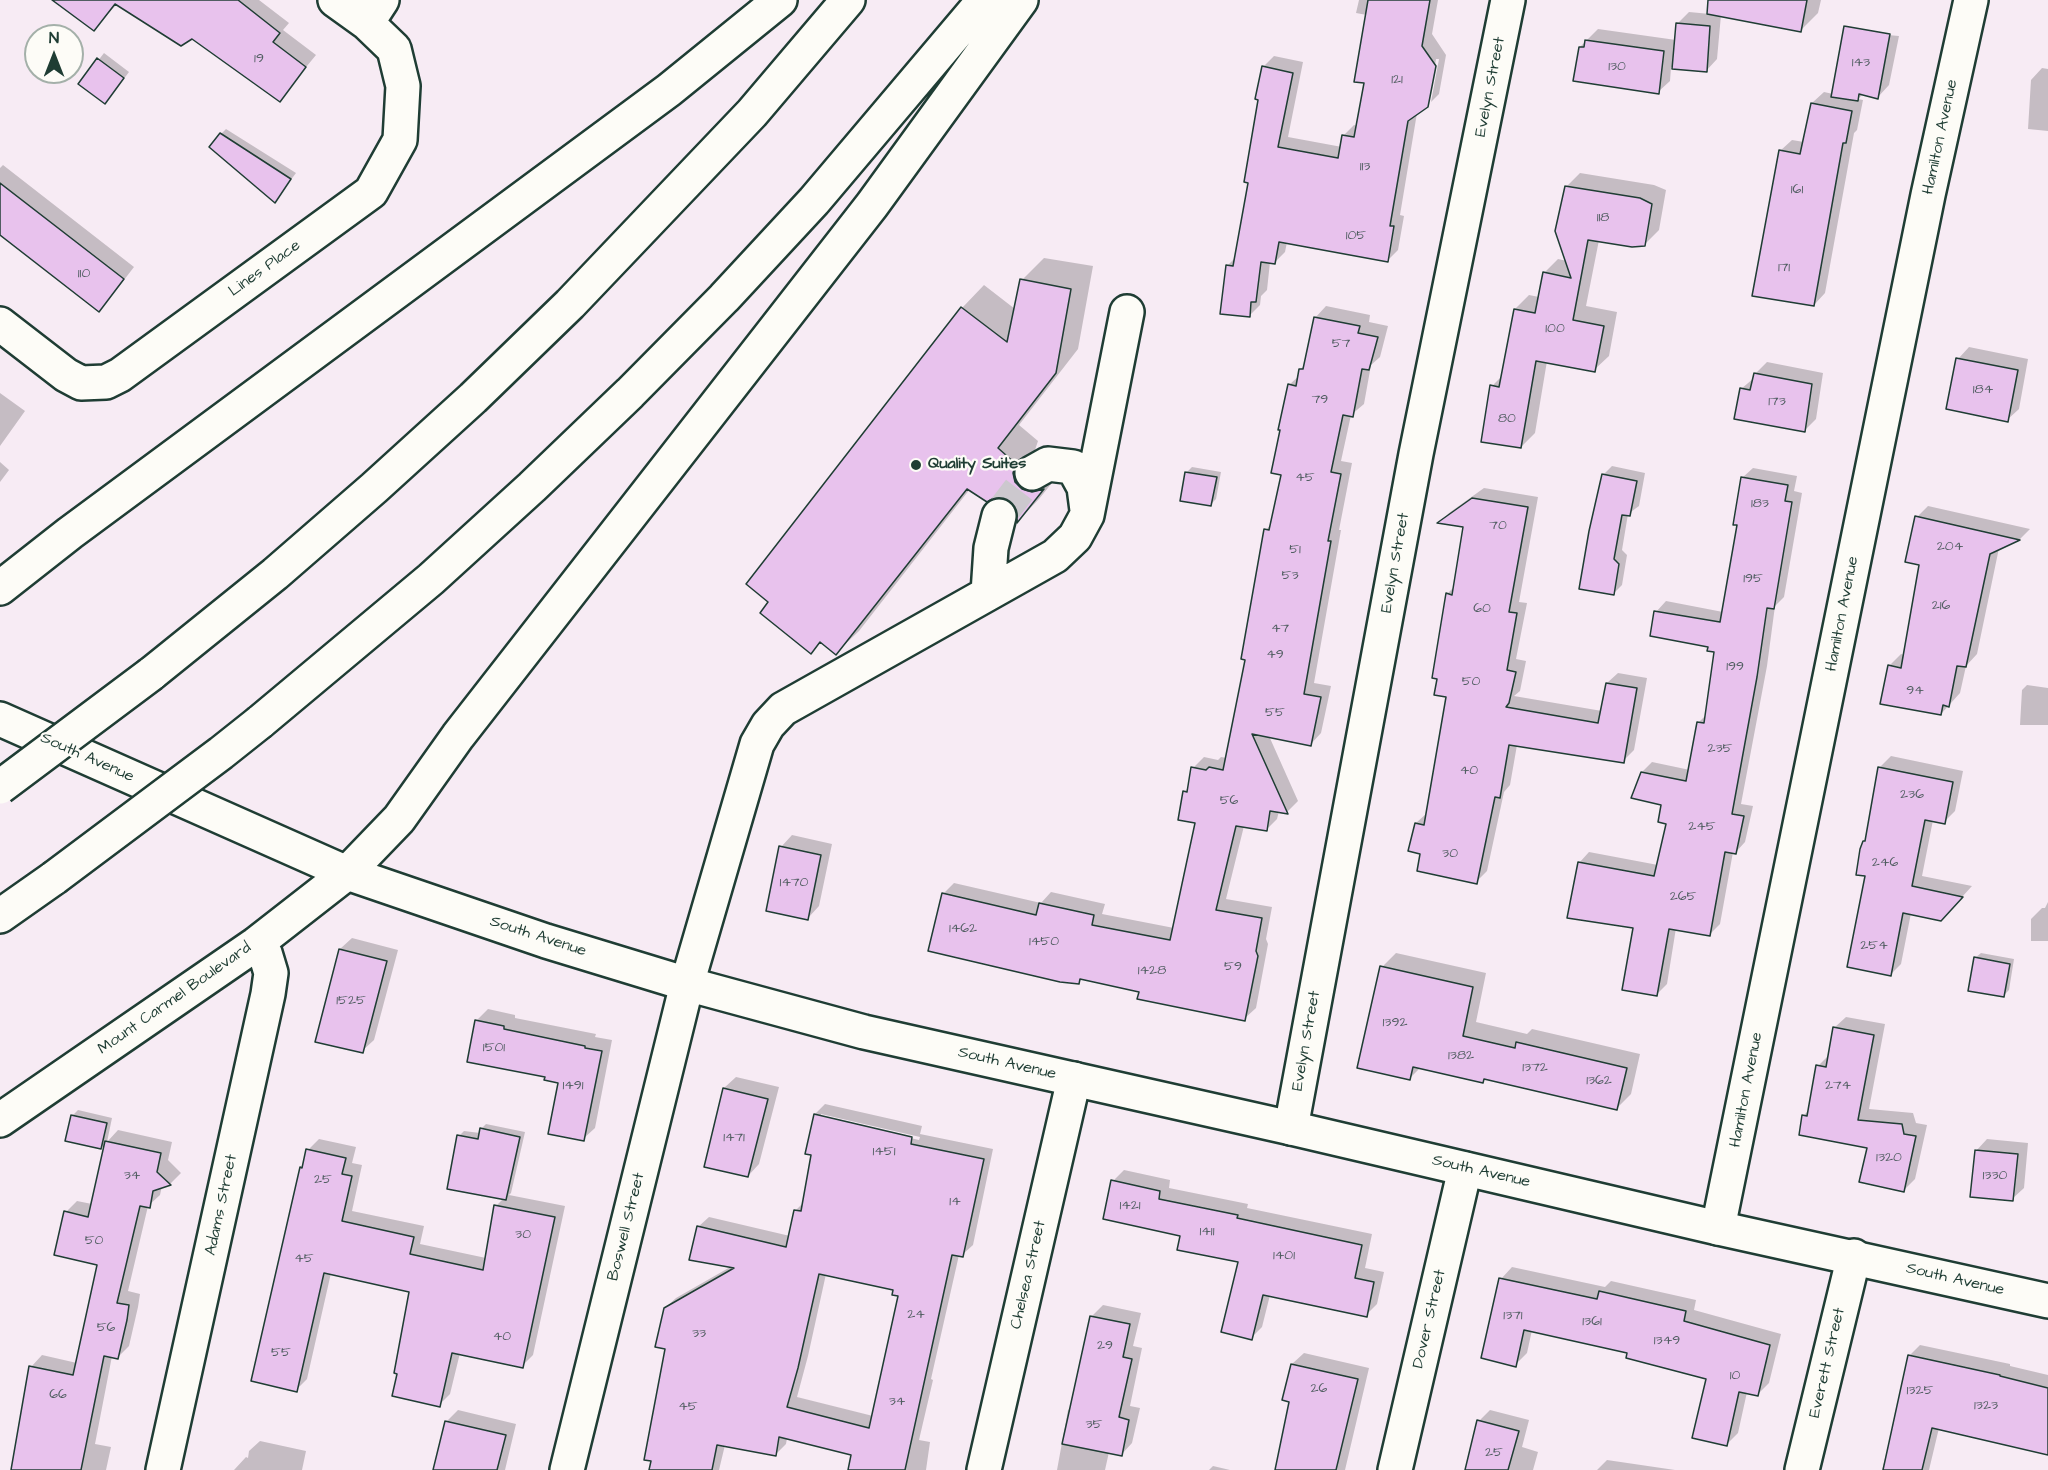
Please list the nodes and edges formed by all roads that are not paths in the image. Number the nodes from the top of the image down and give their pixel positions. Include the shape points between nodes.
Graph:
1 (335, 0) edge
2 (780, 0) edge
3 (848, 0) edge
4 (984, 0) edge
5 (1021, 0) edge
6 (1508, 0) edge
7 (1971, 0) edge
8 (374, 11) edge
9 (1127, 312) dead end
10 (0, 324) edge
11 (1032, 473) tunnel mouth
12 (1087, 515) junction
13 (999, 516) tunnel mouth
14 (0, 588) edge
15 (988, 593) junction
16 (0, 719) edge
17 (0, 787) edge
18 (347, 873) junction
19 (0, 916) edge
20 (256, 944) junction
21 (687, 984) junction
22 (1074, 1079) junction
23 (0, 1120) edge
24 (1291, 1128) junction
25 (1465, 1169) junction
26 (1718, 1228) junction
27 (1854, 1256) junction
28 (2048, 1301) edge
29 (163, 1470) edge
30 (567, 1470) edge
31 (984, 1470) edge
32 (1395, 1470) edge
33 (1802, 1470) edge

1 - 8 main road, Lines Place
2 - 14 main road via 669,90
3 - 17 main road, bridge via 661,211 473,398 275,573 151,674
4 - 19 main road, bridge via 814,201 724,298 532,487 431,579 260,722
5 - 18 main road, Mount Carmel Boulevard via 872,205 458,736 399,819
6 - 24 main road, Evelyn Street via 1416,454
7 - 26 main road, Hamilton Avenue
8 - 10 main road, Lines Place via 394,49 403,86 400,140 371,192 106,382 81,383 66,375
9 - 12 main road
11 - 12 main road via 1048,464 1073,467 1084,487
12 - 15 main road, Boswell Street via 1075,537 1055,556
13 - 15 main road via 991,548
15 - 21 main road, Boswell Street via 783,710 768,725 756,744
16 - 18 main road, South Avenue
18 - 20 main road, Mount Carmel Boulevard
18 - 21 main road, South Avenue
20 - 23 main road, Mount Carmel Boulevard
20 - 29 main road, Adams Street via 266,953 271,973 268,994
21 - 22 main road, South Avenue via 864,1032
21 - 30 main road, Boswell Street
22 - 24 main road, South Avenue
22 - 31 main road, Chelsea Street
24 - 25 main road, South Avenue
25 - 26 main road, South Avenue
25 - 32 main road, Dover Street
26 - 27 main road, South Avenue
27 - 28 main road, South Avenue
27 - 33 main road, Everett Street

